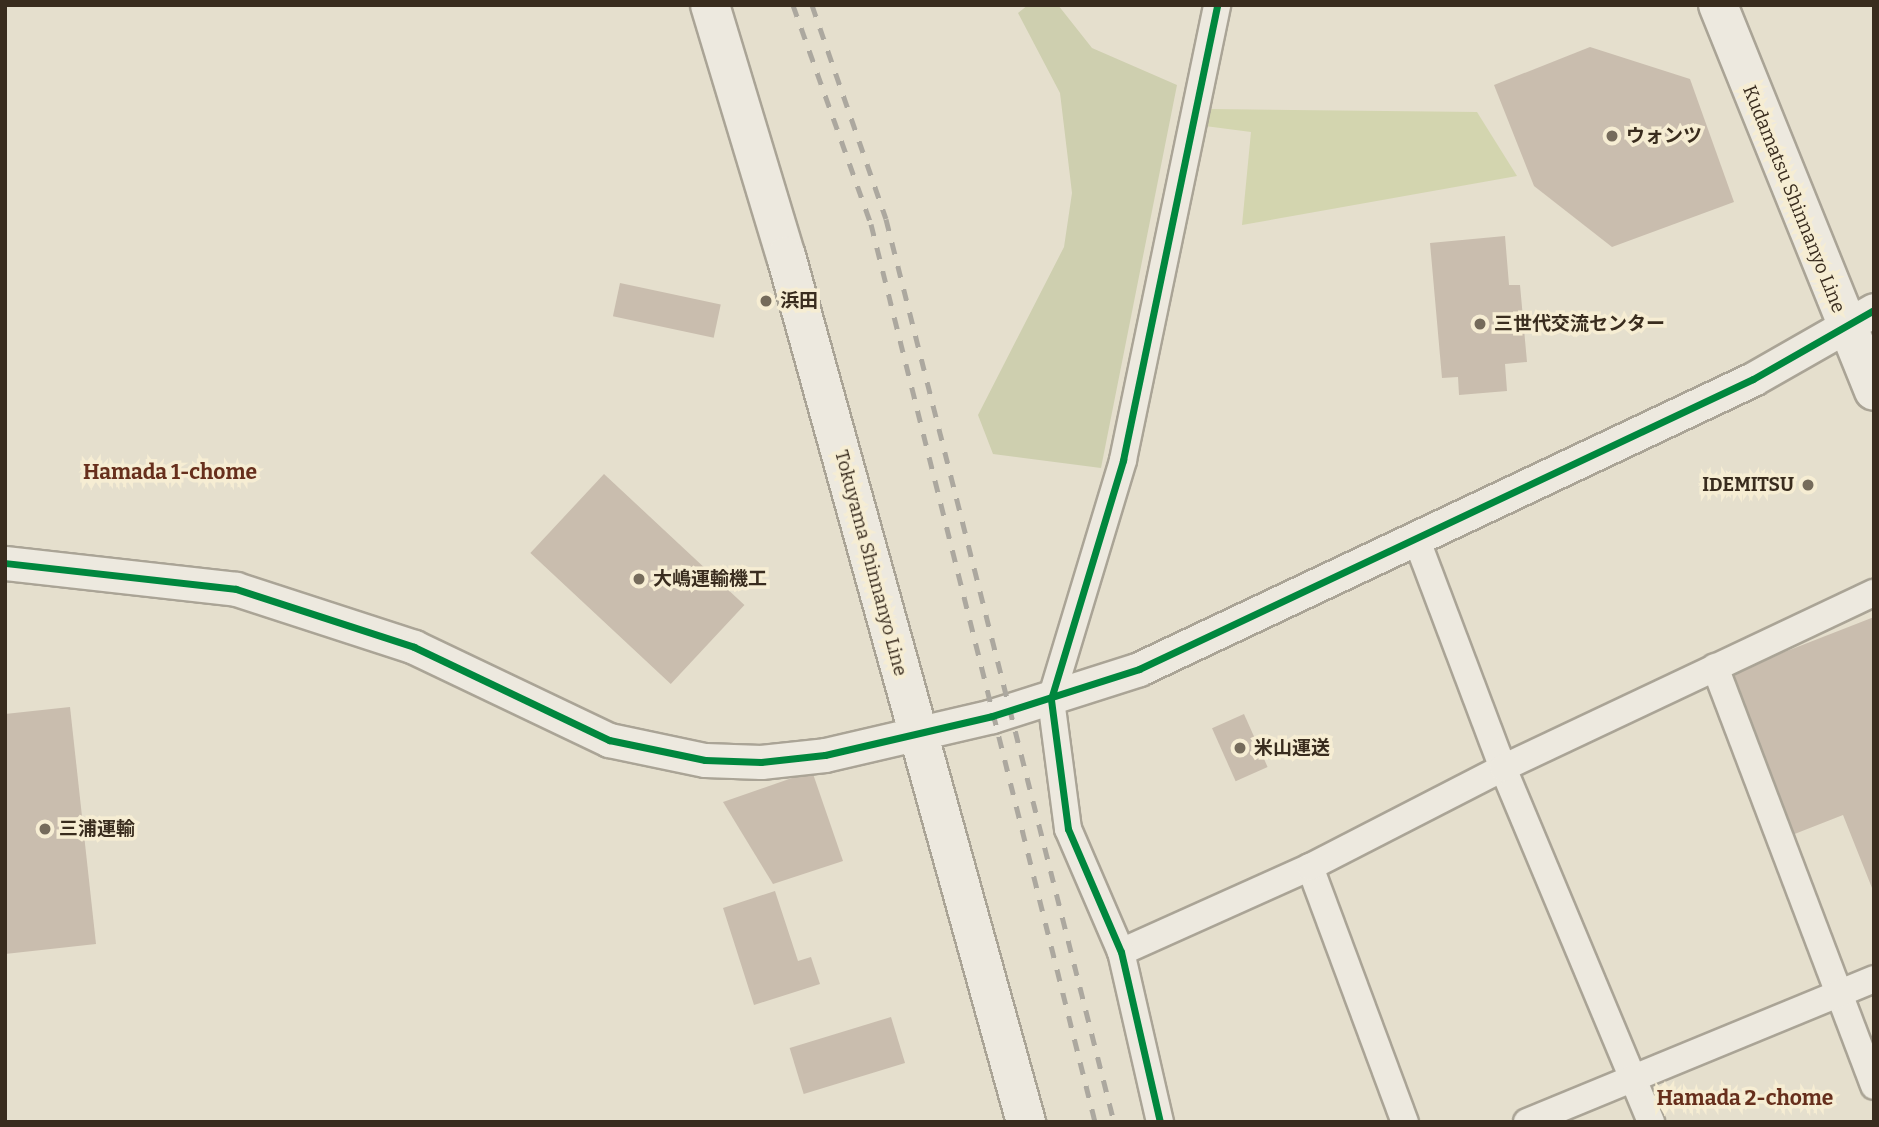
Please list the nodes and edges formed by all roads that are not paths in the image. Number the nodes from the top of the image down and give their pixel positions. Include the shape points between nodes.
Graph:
1 (710, 5) edge
2 (1217, 5) edge
3 (1718, 5) edge
4 (1859, 318) edge
5 (1874, 391) edge
6 (1416, 538) junction
7 (5, 563) edge
8 (1874, 593) edge
9 (1715, 667) junction
10 (1051, 699) junction
11 (918, 734) junction
12 (1503, 768) junction
13 (1310, 867) junction
14 (1121, 952) junction
15 (1874, 979) edge
16 (1836, 995) junction
17 (1635, 1079) junction
18 (1874, 1086) edge
19 (1026, 1122) edge
20 (1160, 1122) edge
21 (1405, 1122) edge
22 (1527, 1122) edge
23 (1651, 1122) edge

1 - 11 main road, Tokuyama Shinnanyo Line
2 - 10 street via 1123,460
3 - 4 main road, Kudamatsu Shinnanyo Line
4 - 5 main road, Kudamatsu Shinnanyo Line
4 - 6 street via 1742,384
6 - 10 street via 1139,670
6 - 12 street
7 - 11 street via 236,589 414,647 609,740 705,760 761,762 825,755
8 - 9 street
9 - 12 street
9 - 16 street
10 - 11 street
10 - 14 street via 1068,829
11 - 19 main road, Tokuyama Shinnanyo Line
12 - 13 street
12 - 17 street
13 - 14 street
13 - 21 street
14 - 20 street
15 - 16 street
16 - 17 street
16 - 18 street
17 - 22 street
17 - 23 street

